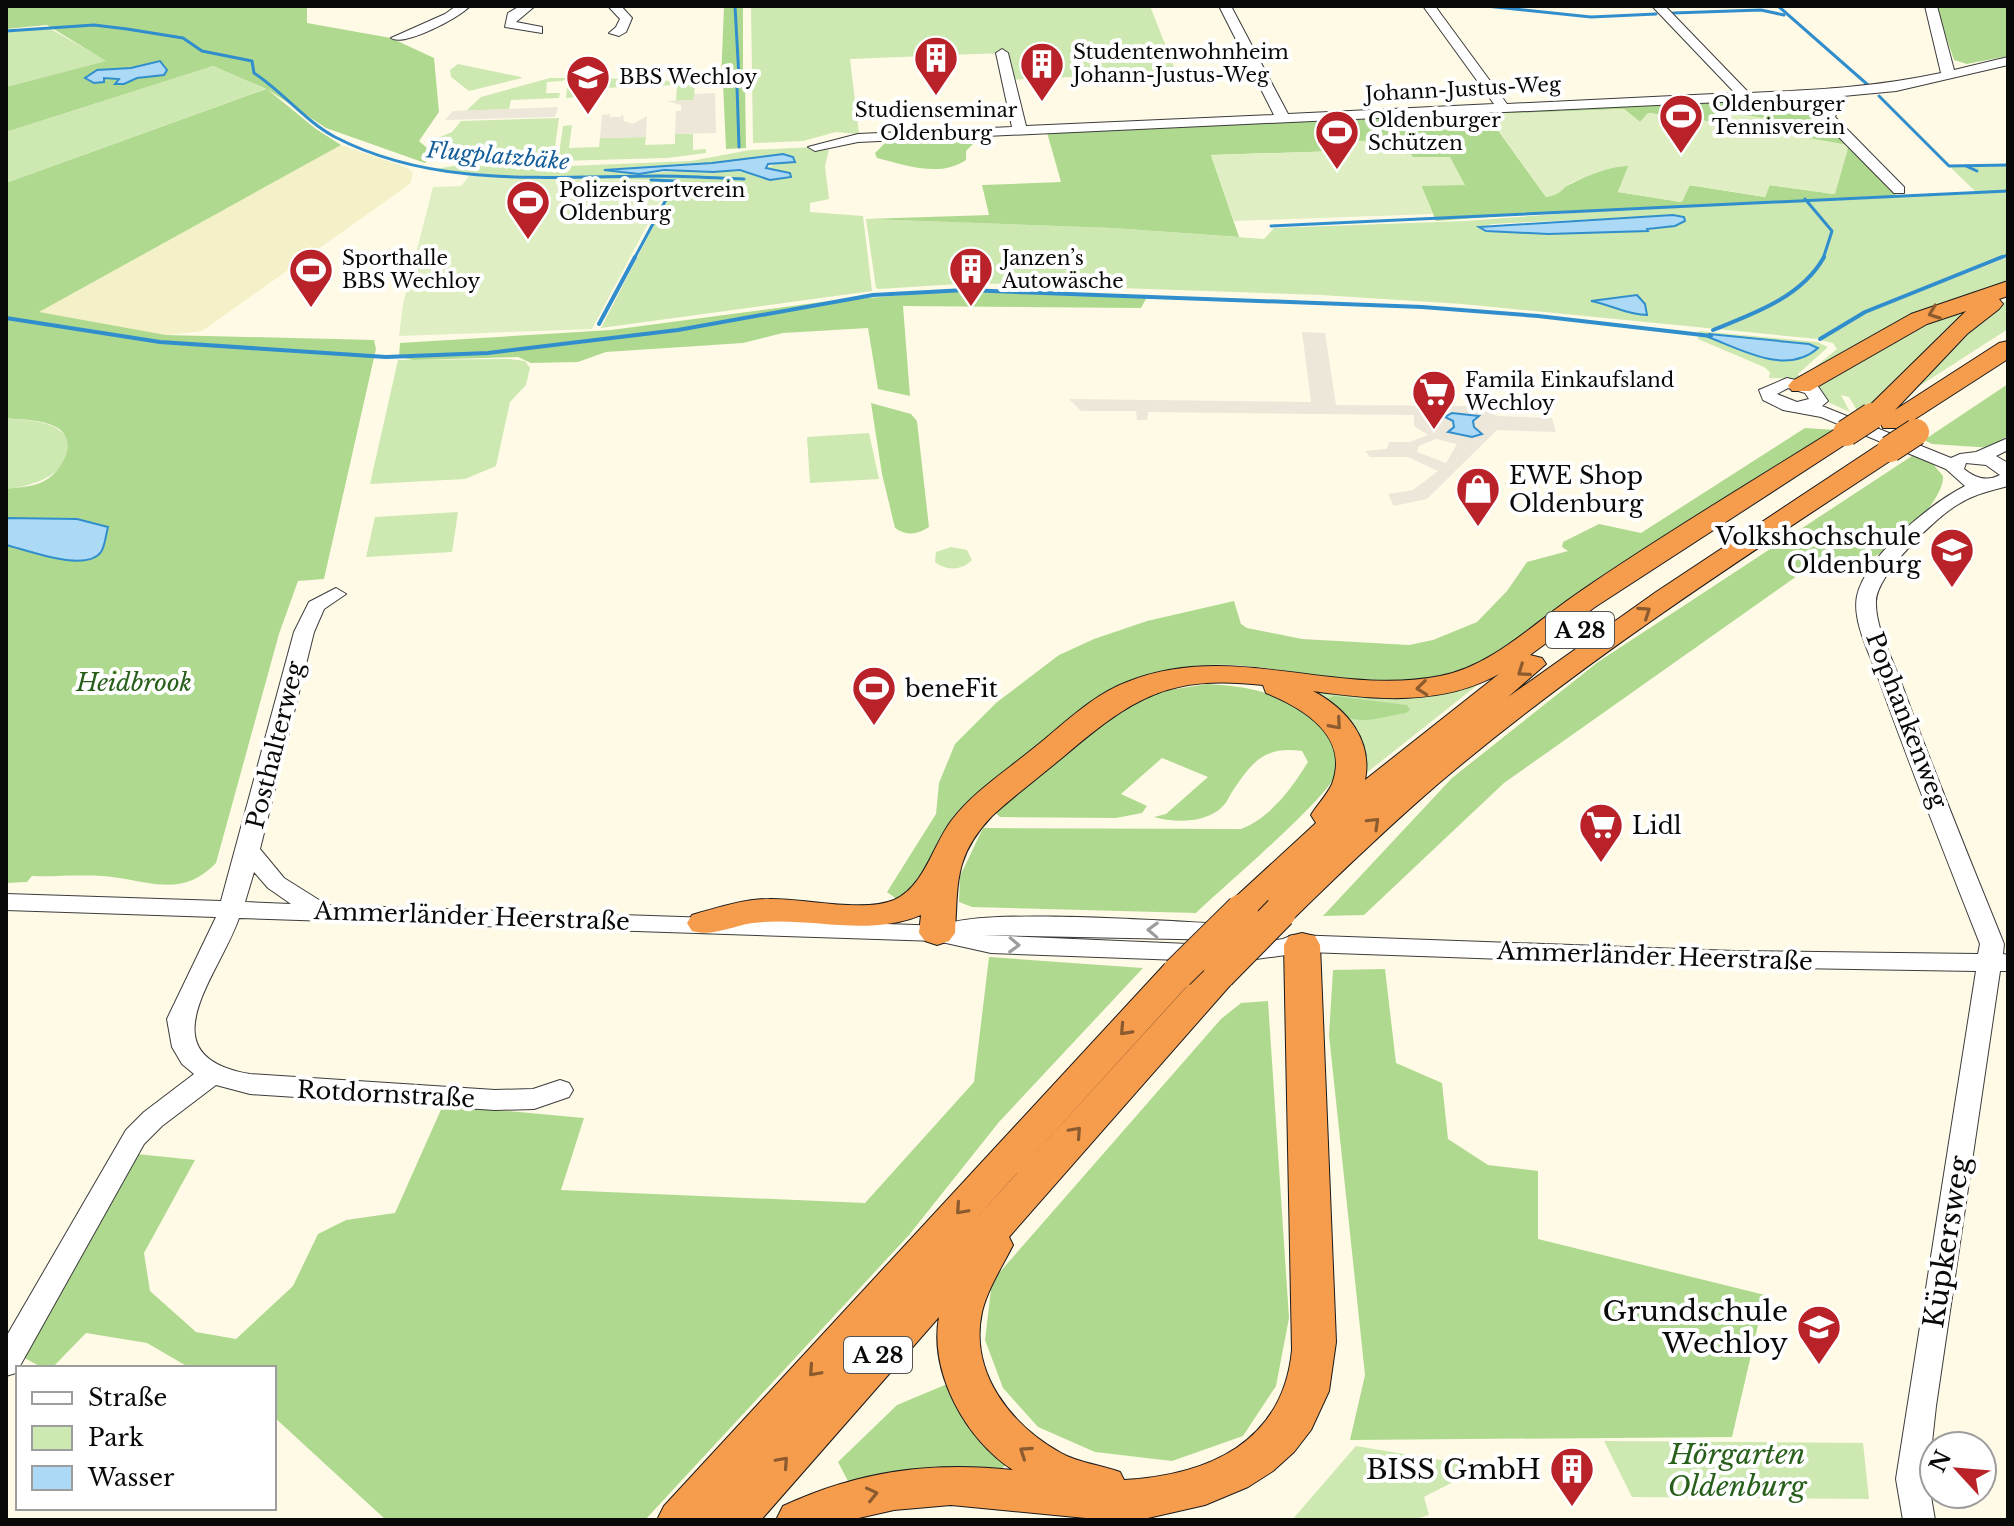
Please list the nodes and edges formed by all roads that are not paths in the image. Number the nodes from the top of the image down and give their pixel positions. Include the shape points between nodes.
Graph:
1 (464, 6) edge
2 (529, 6) edge
3 (614, 6) edge
4 (1225, 6) edge
5 (1429, 6) edge
6 (1658, 6) edge
7 (1931, 6) edge
8 (538, 30) dead end
9 (615, 33) dead end
10 (397, 38) dead end
11 (1002, 53) dead end
12 (2008, 61) edge
13 (1948, 74) junction
14 (1832, 92) junction
15 (1744, 95) junction
16 (1502, 106) junction
17 (1283, 118) junction
18 (1020, 130) junction
19 (815, 147) dead end
20 (1899, 190) dead end
21 (2008, 288) edge
22 (2008, 295) edge
23 (2008, 348) edge
24 (2008, 371) edge
25 (1809, 398) joint
26 (1880, 432) junction
27 (2008, 443) edge
28 (1964, 464) junction
29 (2002, 474) edge
30 (1948, 502) junction
31 (336, 594) dead end
32 (1244, 676) junction
33 (1312, 843) junction
34 (248, 850) junction
35 (942, 865) junction
36 (6, 902) edge
37 (231, 909) junction
38 (320, 911) junction
39 (704, 923) junction
40 (937, 933) junction
41 (1302, 945) junction
42 (1999, 963) edge
43 (211, 1075) junction
44 (560, 1090) dead end
45 (1024, 1190) junction
46 (6, 1364) edge
47 (1179, 1492) junction
48 (680, 1520) edge
49 (732, 1520) edge
50 (799, 1520) edge
51 (1919, 1520) edge

1 - 10 street
2 - 8 street via 509,24
3 - 9 street via 626,18
4 - 17 street
5 - 16 street
6 - 15 street
7 - 13 street
11 - 18 street
12 - 13 street, Johann-Justus-Weg
13 - 14 street, Johann-Justus-Weg via 1884,89
14 - 15 street, Johann-Justus-Weg
14 - 20 street via 1837,95 1828,118
15 - 16 street, Johann-Justus-Weg
16 - 17 street, Johann-Justus-Weg
17 - 18 street, Johann-Justus-Weg
18 - 19 street, Johann-Justus-Weg via 869,138 844,150
21 -> 25 highway via 1919,319
22 - 26 highway via 1954,331 1911,381
23 - 26 highway, A 28
24 - 26 highway, A 28
25 - 28 street
26 -> 32 highway via 1588,600 1467,679 1397,690
26 -> 33 highway, A 28 via 1505,683
45 -> 26 highway, A 28, bridge via 1220,973 1383,813
27 - 28 street
28 - 29 street
28 - 29 street
28 - 30 street, Pophankenweg
29 - 30 street, Pophankenweg
30 - 42 street, Pophankenweg via 1877,570 1866,605 1905,723
31 - 34 street, Posthalterweg via 316,606 304,632
32 -> 33 highway via 1314,704 1349,743 1350,779
32 - 35 highway via 1183,676 1119,698 974,817
33 -> 48 highway, A 28, bridge via 1178,973
34 - 37 street, Posthalterweg
34 - 38 street via 276,883
35 - 39 highway via 912,906 898,912 755,911
35 - 40 highway
36 - 37 street, Ammerländer Heerstraße
37 - 38 street, Ammerländer Heerstraße
37 - 43 street, Posthalterweg via 180,1019 184,1047
38 - 39 street, Ammerländer Heerstraße
39 - 40 street, Ammerländer Heerstraße
40 - 41 street, Ammerländer Heerstraße via 991,945 1235,954
41 - 42 street, Ammerländer Heerstraße
41 - 47 highway via 1315,1325 1306,1393 1288,1430 1256,1460 1215,1482
42 - 51 street, Küpkersweg via 1921,1406 1912,1479
43 - 44 street, Rotdornstraße via 274,1087 495,1100 534,1099
43 - 46 street via 135,1137
47 -> 45 highway via 1098,1485 1061,1473 1022,1452 991,1425 969,1391 959,1359 959,1321 971,1283
49 -> 45 highway, A 28
50 -> 47 highway via 852,1498 929,1486 1124,1500

